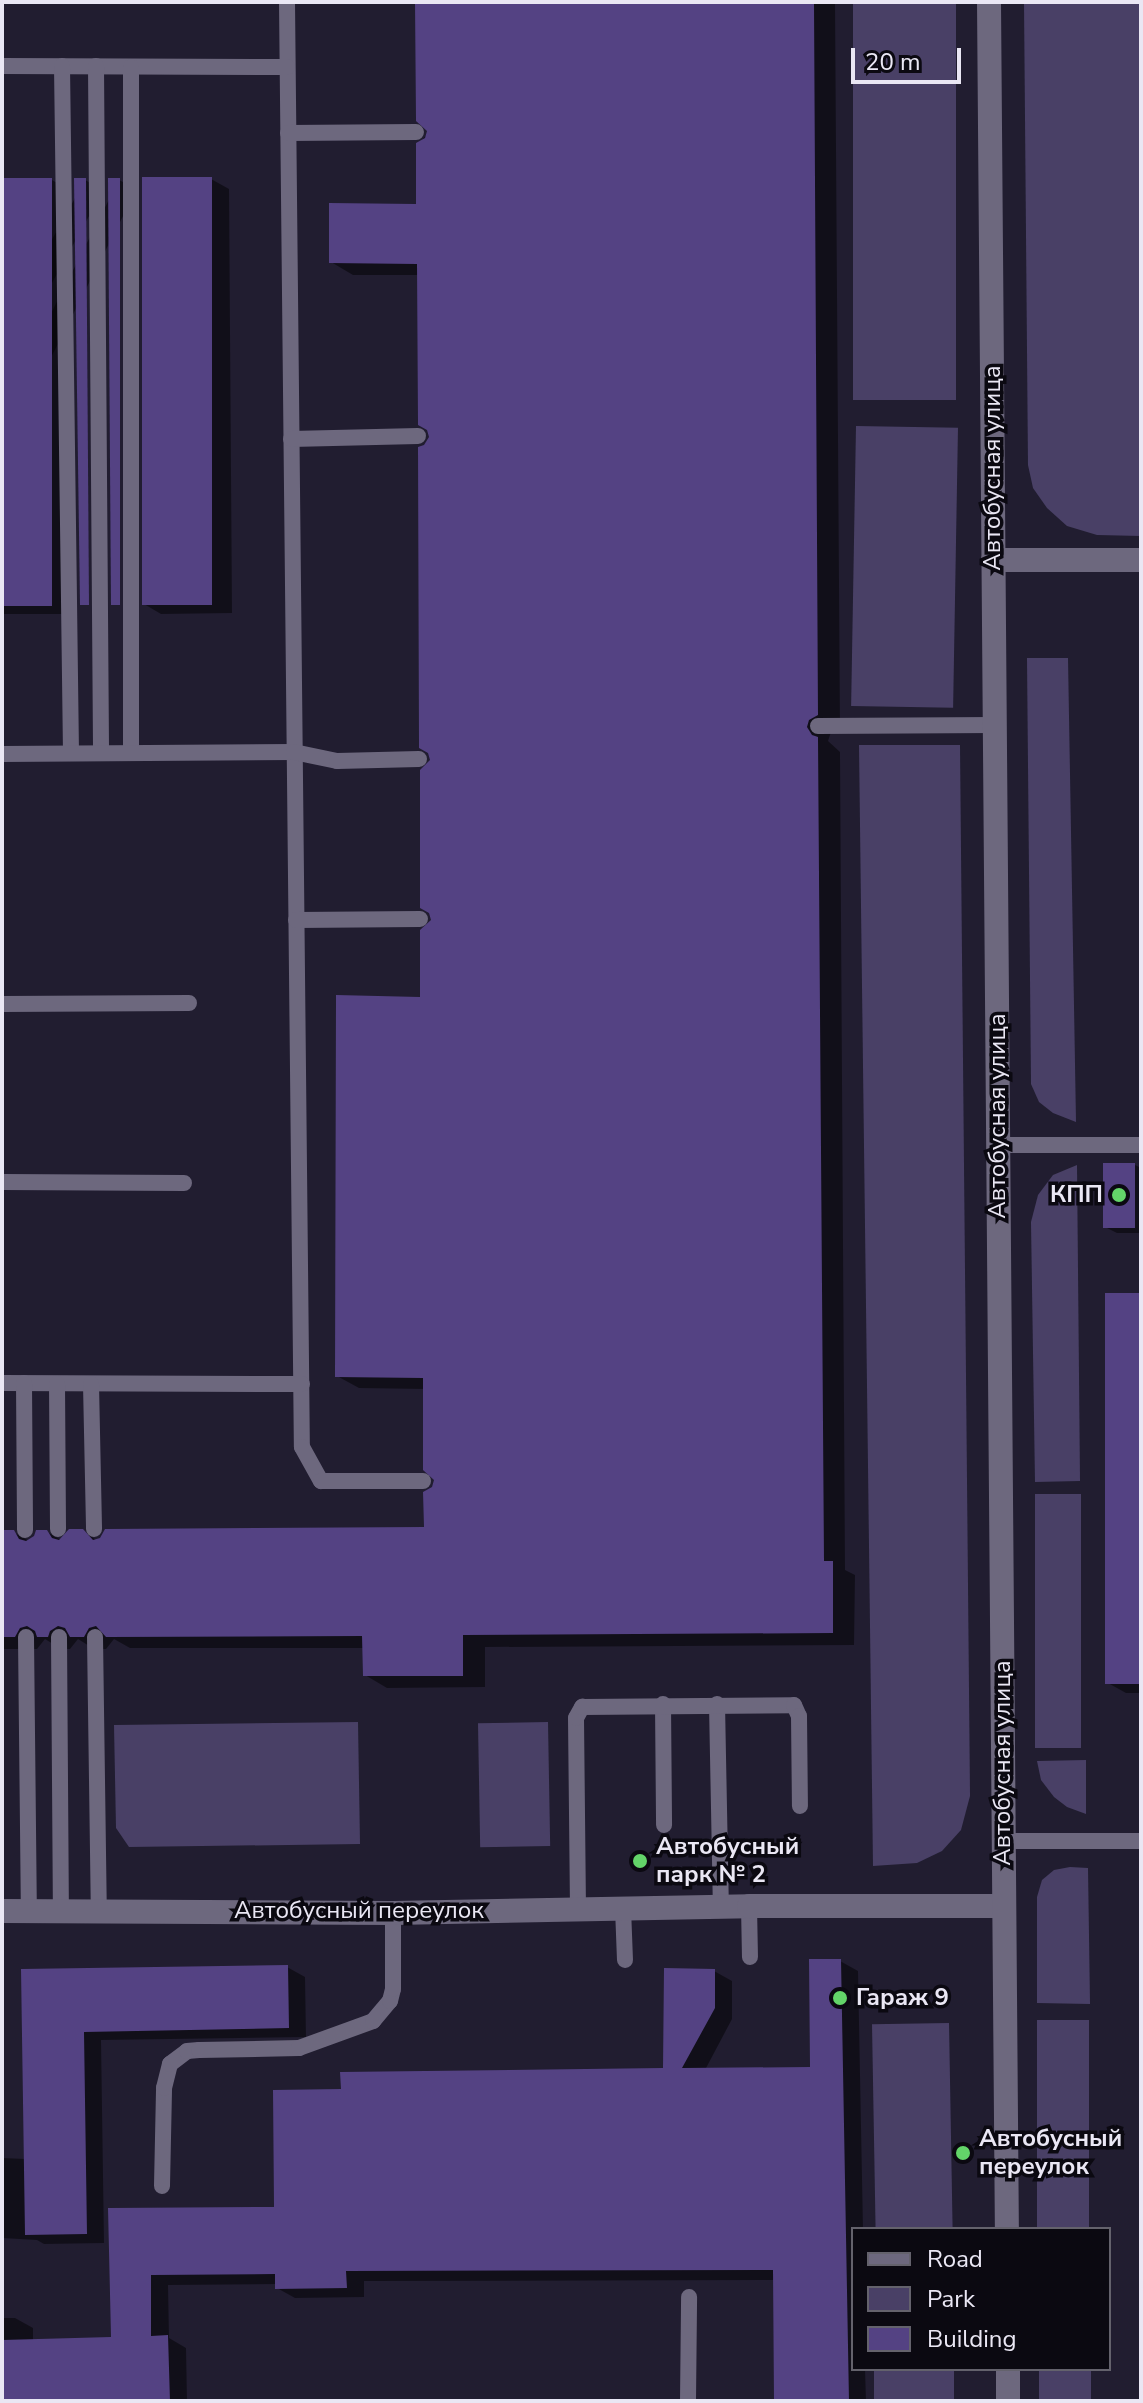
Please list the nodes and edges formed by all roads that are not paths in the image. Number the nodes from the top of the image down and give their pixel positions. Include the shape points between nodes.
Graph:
1 (287, 2) edge
2 (989, 2) edge
3 (2, 66) edge
4 (62, 66) junction
5 (96, 66) junction
6 (131, 67) junction
7 (287, 67) junction
8 (416, 132) dead end
9 (288, 133) junction
10 (418, 436) dead end
11 (291, 439) junction
12 (993, 560) junction
13 (1141, 560) edge
14 (995, 725) junction
15 (818, 726) dead end
16 (131, 752) junction
17 (294, 752) junction
18 (71, 753) junction
19 (101, 753) junction
20 (2, 754) edge
21 (419, 759) dead end
22 (420, 919) dead end
23 (296, 920) junction
24 (189, 1003) dead end
25 (2, 1004) edge
26 (998, 1145) junction
27 (1141, 1145) edge
28 (2, 1182) edge
29 (184, 1183) dead end
30 (2, 1383) edge
31 (24, 1383) junction
32 (57, 1384) junction
33 (91, 1384) junction
34 (302, 1384) junction
35 (423, 1481) dead end
36 (58, 1529) dead end
37 (94, 1529) dead end
38 (25, 1530) dead end
39 (26, 1637) dead end
40 (59, 1637) dead end
41 (95, 1637) dead end
42 (663, 1704) junction
43 (717, 1704) junction
44 (800, 1806) dead end
45 (664, 1825) dead end
46 (1003, 1841) junction
47 (1141, 1841) edge
48 (721, 1906) junction
49 (749, 1906) junction
50 (1004, 1906) junction
51 (623, 1908) junction
52 (578, 1909) junction
53 (2, 1911) edge
54 (29, 1911) junction
55 (61, 1911) junction
56 (99, 1911) junction
57 (393, 1913) junction
58 (750, 1957) dead end
59 (625, 1960) dead end
60 (162, 2186) dead end
61 (1007, 2227) edge
62 (689, 2297) dead end
63 (1008, 2371) edge
64 (688, 2401) edge
65 (1008, 2401) edge

1 - 7 lane
2 - 12 street, Автобусная улица
3 - 4 lane
4 - 5 lane
4 - 18 lane
5 - 6 lane
5 - 19 lane
6 - 7 lane
6 - 16 lane
7 - 9 lane
8 - 9 lane
9 - 11 lane
10 - 11 lane
11 - 17 lane
12 - 13 street
12 - 14 street, Автобусная улица
14 - 15 lane
14 - 26 street, Автобусная улица
16 - 17 lane
16 - 19 lane
17 - 21 lane via 337,761
17 - 23 lane
18 - 19 lane
18 - 20 lane
22 - 23 lane
23 - 34 lane
24 - 25 lane
26 - 27 lane
26 - 46 street, Автобусная улица
28 - 29 lane
30 - 31 lane
31 - 32 lane
31 - 38 lane
32 - 33 lane
32 - 36 lane
33 - 34 lane
33 - 37 lane
34 - 35 lane via 302,1447 321,1481
39 - 54 lane
40 - 55 lane
41 - 56 lane
42 - 43 lane
42 - 45 lane
42 - 52 lane via 593,1704 579,1711
43 - 44 lane via 788,1703 798,1709
43 - 48 lane
46 - 47 lane
46 - 50 street, Автобусная улица
48 - 49 street, Автобусный переулок
48 - 51 street, Автобусный переулок
49 - 50 street, Автобусный переулок
49 - 58 lane
50 - 61 street, Автобусная улица
51 - 52 street, Автобусный переулок
51 - 59 lane
52 - 57 street, Автобусный переулок
53 - 54 street, Автобусный переулок
54 - 55 street, Автобусный переулок
55 - 56 street, Автобусный переулок
56 - 57 street, Автобусный переулок
57 - 60 lane via 393,1989 373,2021 299,2048 187,2051 170,2064 164,2088
62 - 64 lane
63 - 65 street

